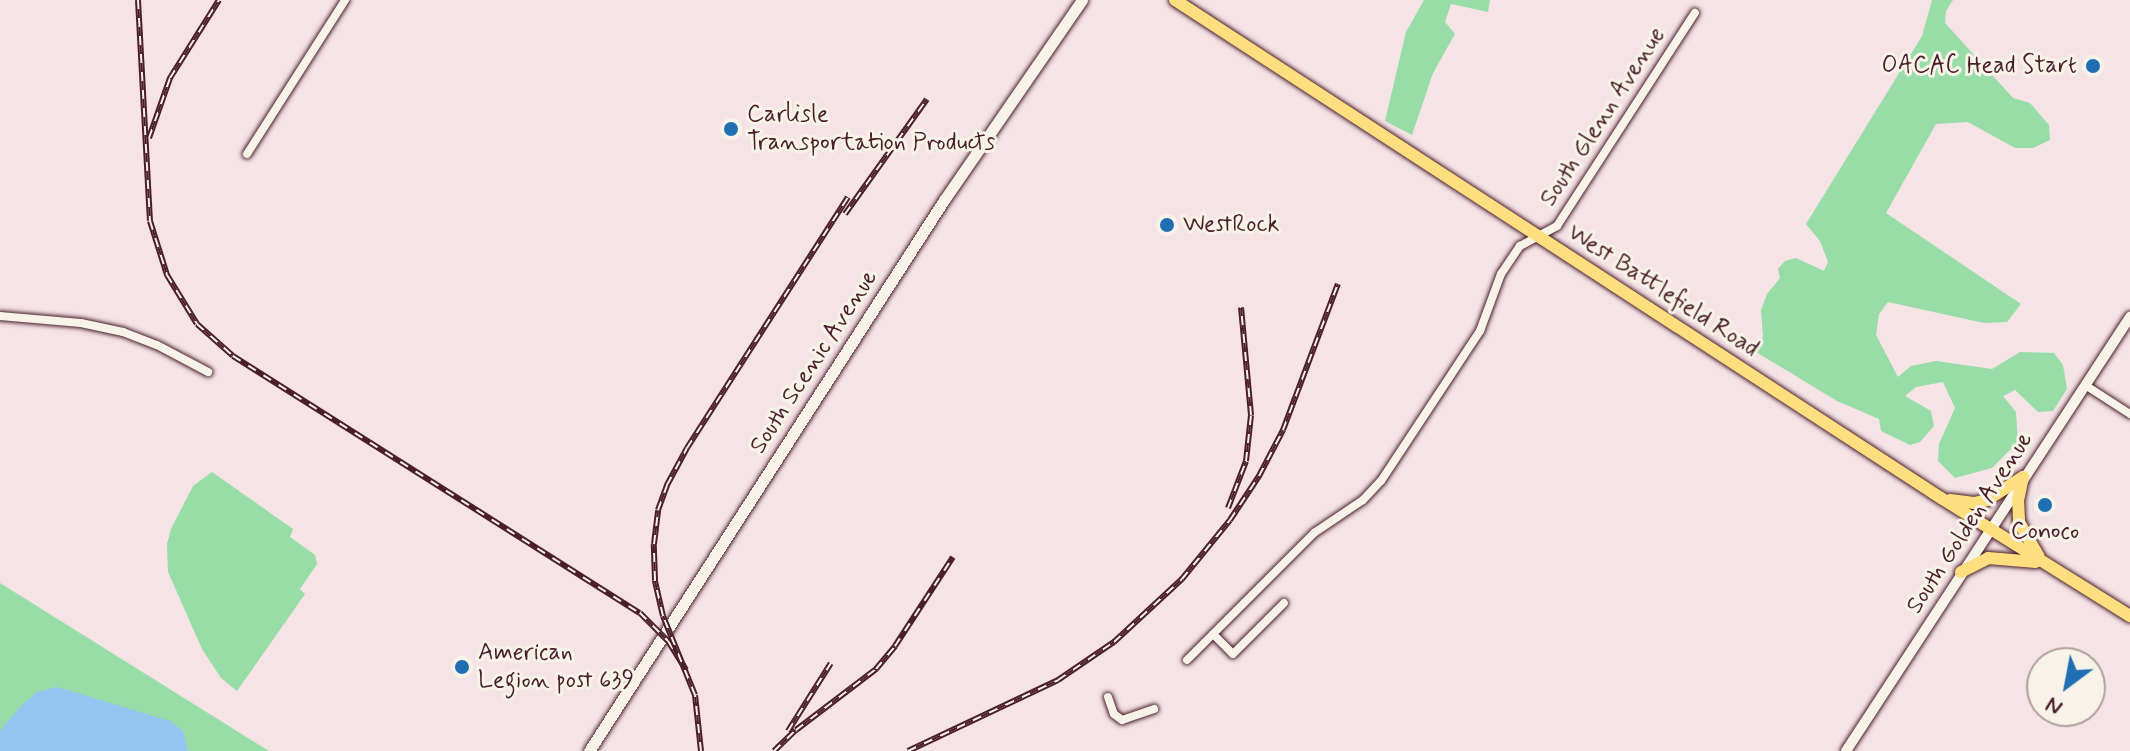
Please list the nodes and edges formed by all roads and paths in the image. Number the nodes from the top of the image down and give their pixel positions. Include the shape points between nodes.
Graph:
1 (345, 0) edge
2 (1082, 0) edge
3 (1175, 0) edge
4 (1695, 13) dead end
5 (247, 154) dead end
6 (1538, 236) junction
7 (0, 316) edge
8 (2130, 317) edge
9 (208, 372) dead end
10 (2085, 385) junction
11 (2130, 414) edge
12 (2023, 477) junction
13 (1941, 498) junction
14 (1989, 528) junction
15 (2043, 563) junction
16 (1961, 572) junction
17 (1284, 603) dead end
18 (2130, 616) edge
19 (1213, 634) junction
20 (1187, 660) dead end
21 (1108, 697) dead end
22 (1154, 709) dead end
23 (589, 751) edge
24 (1846, 751) edge

1 - 5 street
2 - 23 main road, South Scenic Avenue via 944,200
3 - 6 main road, West Battlefield Road
4 - 6 street, South Glenn Avenue via 1557,226
6 - 13 main road, West Battlefield Road
6 - 19 street, South Glenn Avenue via 1520,246 1501,274 1480,331 1381,481 1314,533
7 - 9 street via 123,332
8 - 10 street, South Golden Avenue
10 - 11 street
10 - 12 street, South Golden Avenue
12 - 13 main road via 1981,502
12 - 14 street, South Golden Avenue
12 - 15 main road via 2019,522
13 - 14 main road, West Battlefield Road
14 - 15 main road, West Battlefield Road
14 - 16 street, South Golden Avenue
15 - 16 main road via 1991,558
15 - 18 main road, West Battlefield Road
16 - 24 street, South Golden Avenue
17 - 19 street via 1233,654
19 - 20 street, South Glenn Avenue
21 - 22 street via 1122,720

